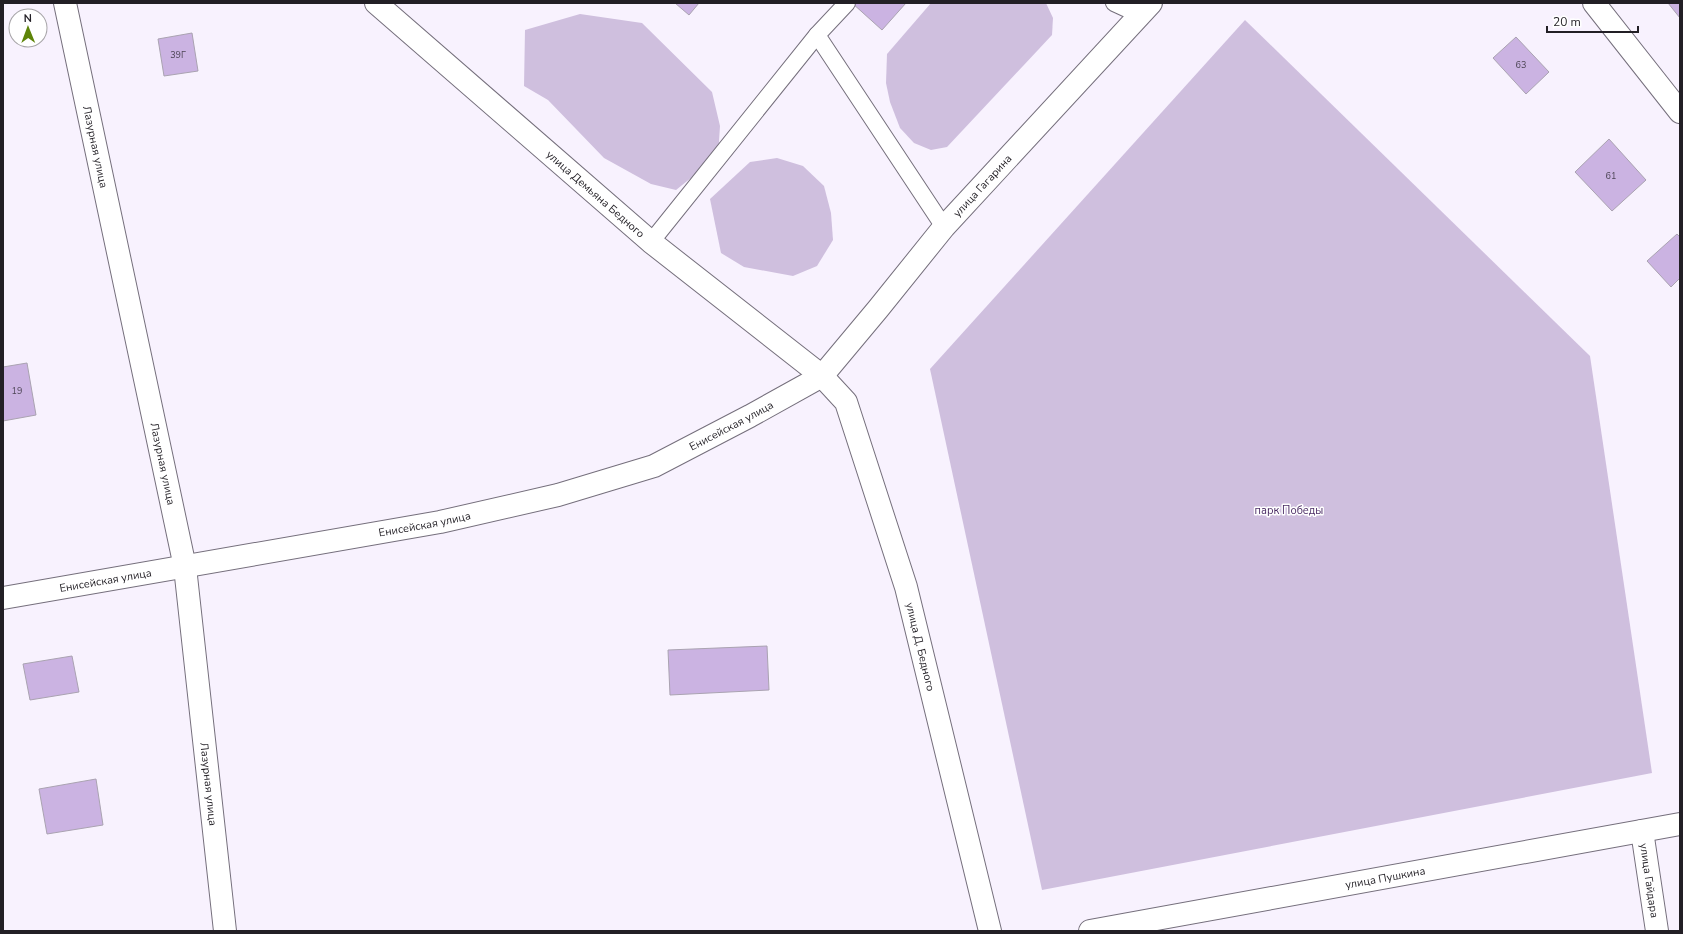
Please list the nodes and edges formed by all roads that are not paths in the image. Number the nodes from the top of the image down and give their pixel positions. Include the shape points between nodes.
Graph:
1 (65, 3) edge
2 (376, 3) edge
3 (847, 3) edge
4 (1114, 3) edge
5 (1594, 3) edge
6 (1145, 9) edge
7 (818, 35) junction
8 (1680, 112) edge
9 (944, 227) junction
10 (651, 242) junction
11 (822, 376) junction
12 (185, 567) junction
13 (3, 598) edge
14 (1680, 824) edge
15 (1642, 831) junction
16 (225, 931) edge
17 (990, 931) edge
18 (1090, 931) edge
19 (1657, 931) edge

1 - 12 street, Лазурная улица
2 - 10 street, улица Демьяна Бедного
3 - 7 lane
4 - 6 lane
5 - 8 street
6 - 9 street, улица Гагарина
7 - 9 lane
7 - 10 lane
9 - 11 street, улица Гагарина
10 - 11 street, улица Демьяна Бедного
11 - 12 street, Енисейская улица via 654,466 558,495 440,522
11 - 17 street, улица Д. Бедного via 846,402 906,587
12 - 13 street, Енисейская улица
12 - 16 street, Лазурная улица
14 - 15 street, улица Пушкина
15 - 18 street, улица Пушкина
15 - 19 street, улица Гайдара

